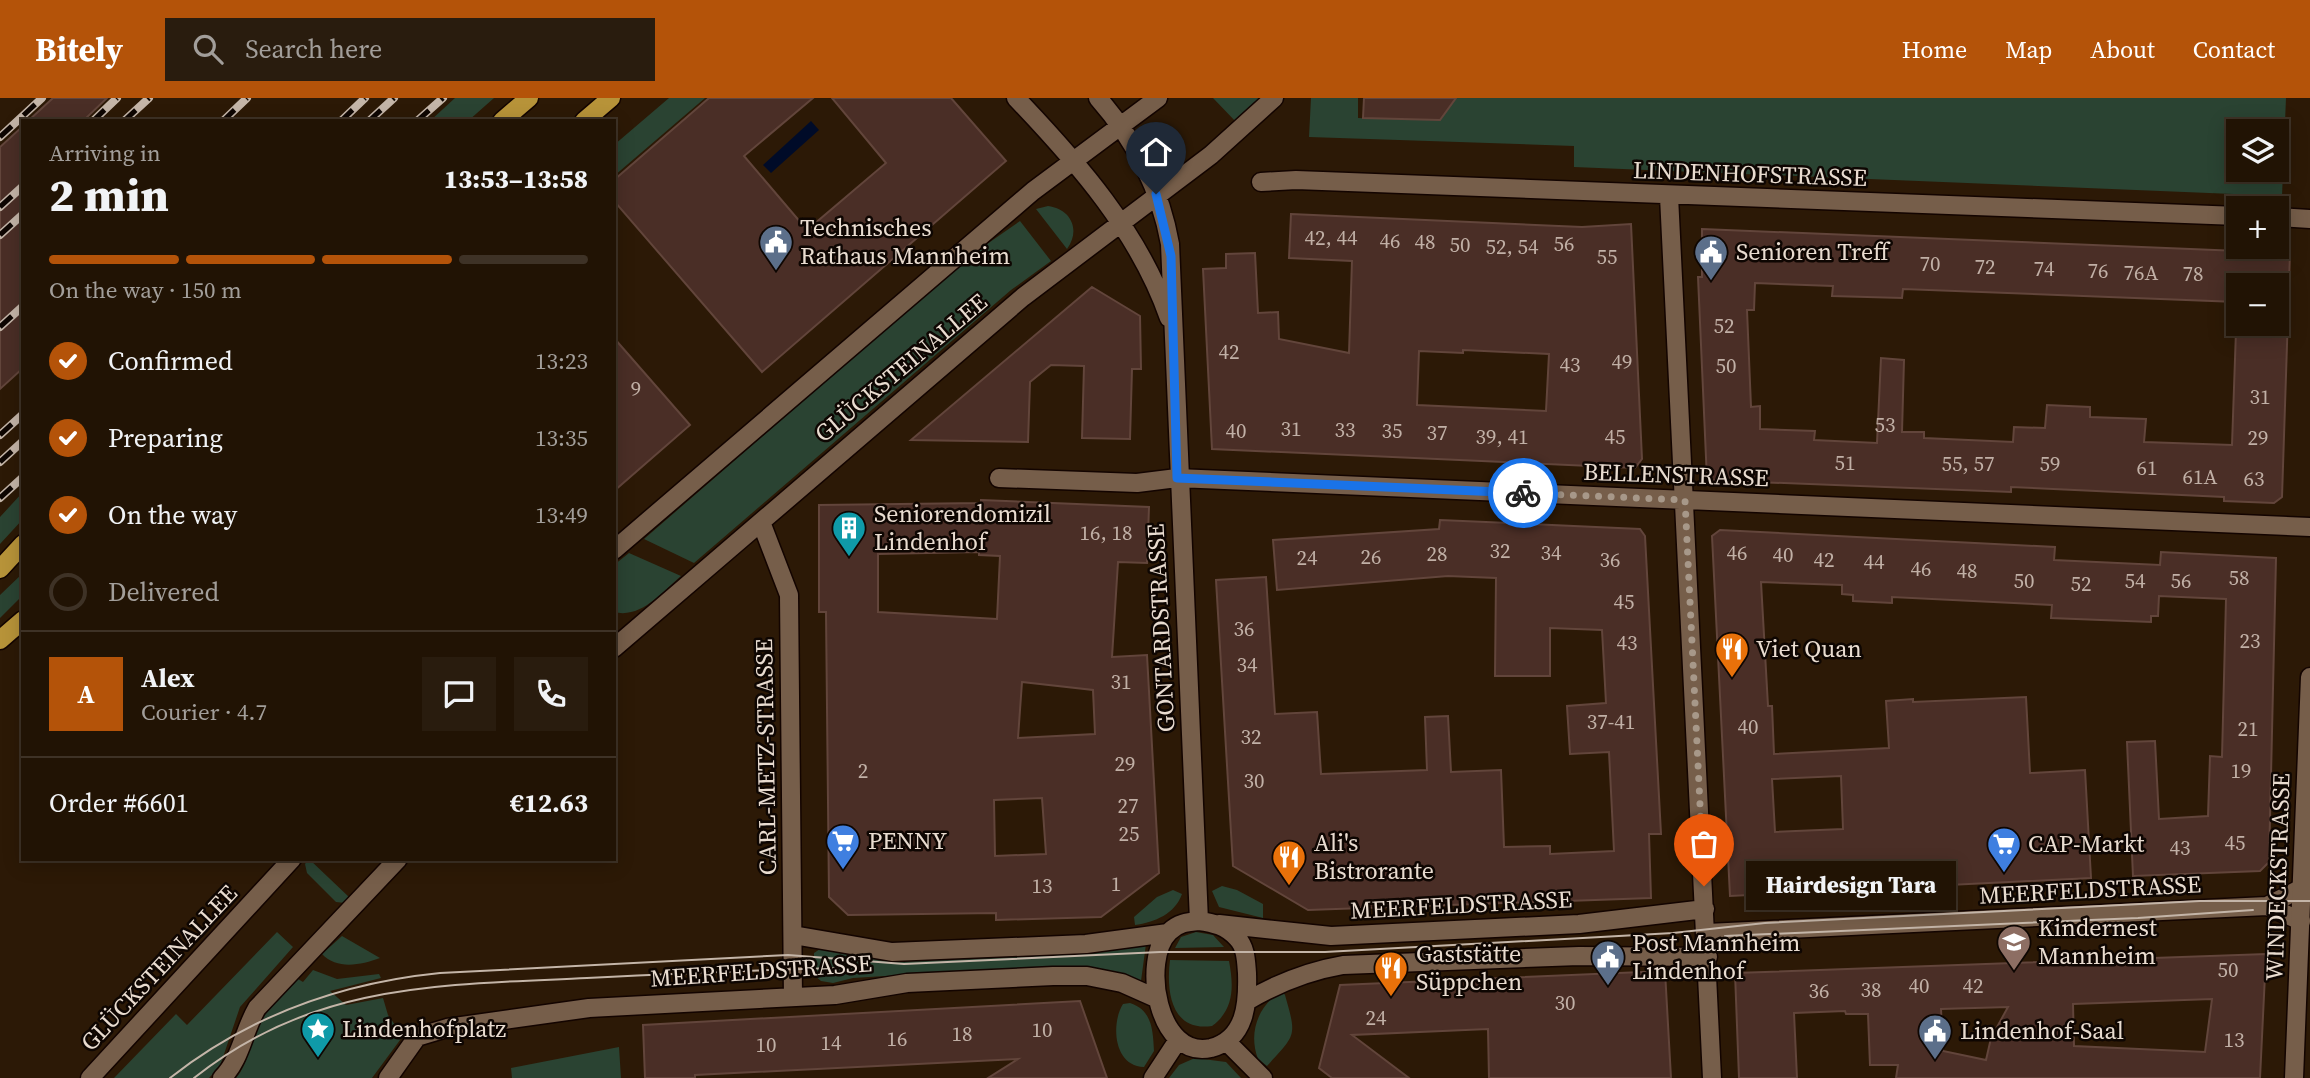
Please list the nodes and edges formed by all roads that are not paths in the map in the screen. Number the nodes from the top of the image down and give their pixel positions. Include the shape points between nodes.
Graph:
1 (529, 98) edge
2 (611, 98) edge
3 (1016, 98) edge
4 (1098, 98) edge
5 (1158, 98) edge
6 (1274, 98) edge
7 (504, 119) edge
8 (586, 119) edge
9 (1123, 126) junction
10 (1074, 160) junction
11 (1261, 182) dead end
12 (1156, 194) junction
13 (1669, 196) junction
14 (2226, 216) edge
15 (2289, 218) edge
16 (2310, 219) edge
17 (1120, 223) junction
18 (1173, 332) junction
19 (999, 478) dead end
20 (1177, 478) junction
21 (1685, 500) junction
22 (761, 522) junction
23 (2310, 527) edge
24 (21, 546) edge
25 (616, 548) edge
26 (0, 569) edge
27 (21, 622) edge
28 (616, 626) edge
29 (633, 631) junction
30 (0, 640) edge
31 (616, 646) edge
32 (2310, 677) edge
33 (290, 861) edge
34 (396, 861) edge
35 (2306, 888) edge
36 (2267, 906) junction
37 (1705, 909) junction
38 (1199, 921) junction
39 (2306, 921) edge
40 (1219, 924) junction
41 (1168, 933) junction
42 (1707, 933) junction
43 (793, 935) junction
44 (1708, 957) junction
45 (793, 997) junction
46 (1158, 999) junction
47 (1249, 1000) junction
48 (1178, 1040) junction
49 (1226, 1041) junction
50 (90, 1078) edge
51 (222, 1078) edge
52 (388, 1078) edge
53 (1153, 1078) edge
54 (1264, 1078) edge
55 (1713, 1078) edge
56 (2294, 1078) edge

1 - 7 main road
2 - 8 main road
3 - 10 street, GONTARDSTRASSE
4 - 9 street, GONTARDSTRASSE
5 - 9 street, GLÜCKSTEINALLEE
6 - 12 street, GLÜCKSTEINALLEE via 1211,155
9 - 10 street, GLÜCKSTEINALLEE
9 - 12 street, GONTARDSTRASSE
10 - 17 street, GONTARDSTRASSE
10 - 25 street, GLÜCKSTEINALLEE
11 - 13 street, LINDENHOFSTRASSE
12 - 17 street, GLÜCKSTEINALLEE
12 - 18 street, GONTARDSTRASSE via 1170,244
13 - 14 street, LINDENHOFSTRASSE
13 - 21 street
15 - 16 street
17 - 18 street, GONTARDSTRASSE via 1156,286
17 - 22 street, GLÜCKSTEINALLEE via 1023,297
18 - 20 street, GONTARDSTRASSE
19 - 20 street, BELLENSTRASSE via 1137,483
20 - 21 street, BELLENSTRASSE
20 - 38 street, GONTARDSTRASSE
21 - 23 street, BELLENSTRASSE
21 - 37 street
22 - 29 street, GLÜCKSTEINALLEE
22 - 43 street, CARL-METZ-STRASSE via 789,596
24 - 26 main road
27 - 30 main road
28 - 29 street
29 - 31 street, GLÜCKSTEINALLEE
32 - 35 street, WINDECKSTRASSE
33 - 50 street, GLÜCKSTEINALLEE
34 - 51 street via 257,1009 234,1066
35 - 36 street, MEERFELDSTRASSE
35 - 39 street, WINDECKSTRASSE
36 - 39 street, MEERFELDSTRASSE
36 - 42 street, MEERFELDSTRASSE
37 - 40 street, MEERFELDSTRASSE via 1579,924 1345,936
37 - 42 street
38 - 40 street
38 - 41 street via 1180,923
39 - 56 street, WINDECKSTRASSE
40 - 47 street via 1239,939 1246,955
41 - 43 street, MEERFELDSTRASSE via 1086,944 891,952
41 - 46 street via 1159,954
42 - 44 street
43 - 45 street, CARL-METZ-STRASSE
44 - 47 street via 1579,956 1343,965 1282,981
44 - 55 street
45 - 46 street, MEERFELDSTRASSE via 907,983 1087,976 1122,983
45 - 52 street, MEERFELDSTRASSE via 589,1008 447,1028 417,1037
46 - 48 street via 1164,1023
47 - 49 street via 1242,1023
48 - 49 street via 1209,1048
48 - 53 street
49 - 54 street

